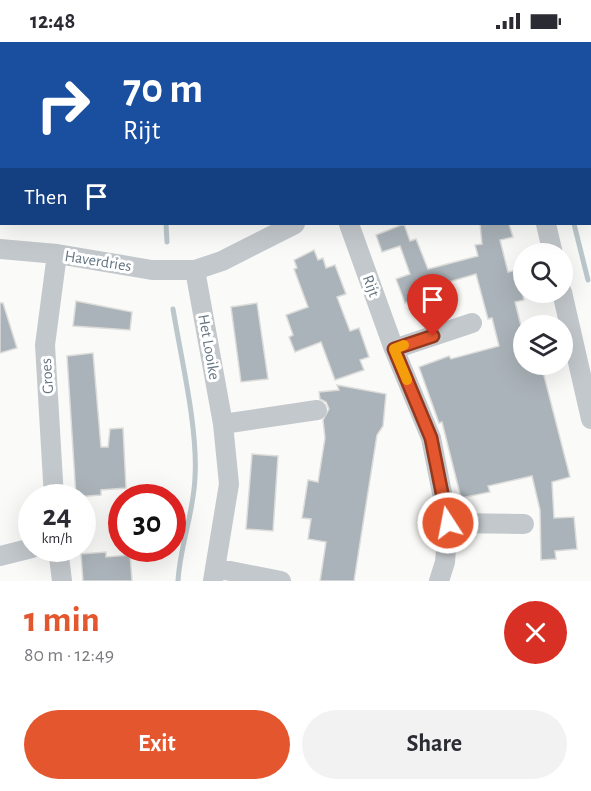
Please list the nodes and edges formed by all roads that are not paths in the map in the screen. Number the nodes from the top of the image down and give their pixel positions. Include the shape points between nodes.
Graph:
1 (199, 42) edge
2 (204, 42) edge
3 (293, 225) edge
4 (349, 225) edge
5 (546, 225) edge
6 (550, 243) edge
7 (0, 249) edge
8 (57, 254) junction
9 (195, 270) junction
10 (565, 303) edge
11 (472, 323) dead end
12 (394, 349) junction
13 (317, 410) dead end
14 (591, 418) edge
15 (223, 424) junction
16 (53, 484) edge
17 (448, 523) junction
18 (524, 524) dead end
19 (18, 552) edge
20 (0, 556) edge
21 (60, 562) edge
22 (214, 574) edge
23 (62, 581) edge
24 (281, 581) edge
25 (439, 581) edge

1 - 2 street
3 - 9 street, Haverdries via 222,261
4 - 12 street, Rijt
5 - 6 street
7 - 8 street, Haverdries
8 - 9 street, Haverdries via 152,270
8 - 16 street, Groes via 45,345
9 - 15 street, Het Looike
10 - 14 street
11 - 12 street
12 - 17 street, Rijt via 431,438
13 - 15 street
15 - 22 street, Het Looike via 229,484
17 - 18 street
17 - 25 street, Rijt via 445,562
19 - 20 street
21 - 23 street
22 - 24 street, Het Looike

